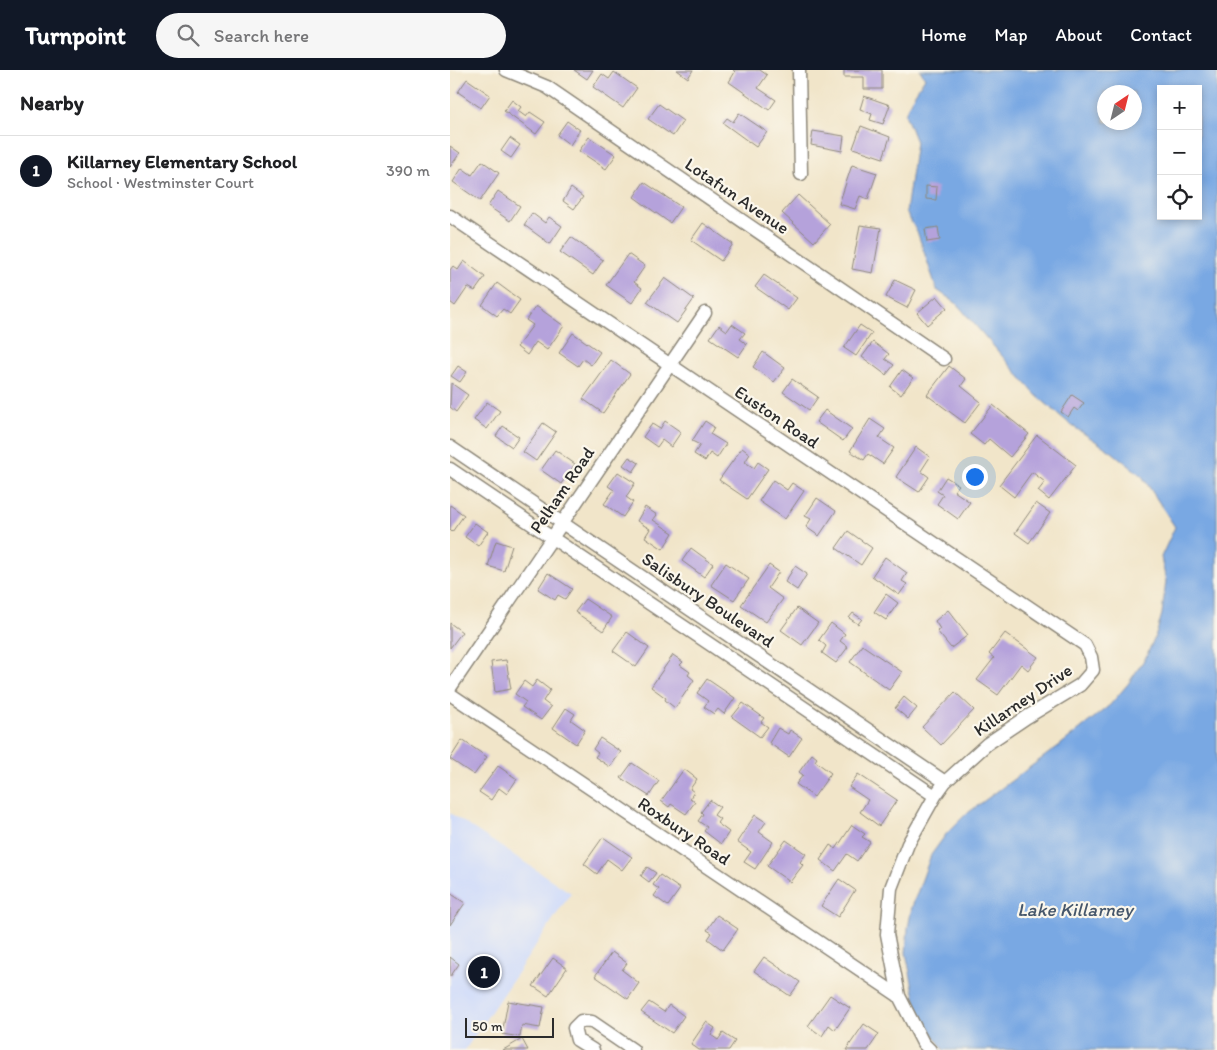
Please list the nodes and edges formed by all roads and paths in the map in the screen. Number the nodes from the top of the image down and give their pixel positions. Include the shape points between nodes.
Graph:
1 (506, 70) edge
2 (799, 70) edge
3 (801, 174) dead end
4 (450, 216) edge
5 (705, 313) dead end
6 (944, 359) dead end
7 (669, 365) junction
8 (450, 447) edge
9 (450, 469) edge
10 (562, 522) junction
11 (551, 537) junction
12 (1085, 645) joint
13 (450, 688) edge
14 (450, 694) edge
15 (945, 782) junction
16 (935, 796) junction
17 (899, 996) junction
18 (923, 1048) edge
19 (593, 1050) edge
20 (633, 1050) edge

1 - 6 street, Lotafun Avenue via 547,87
2 - 3 street
4 - 7 street, Euston Road
5 - 7 street, Pelham Road
7 - 10 street, Pelham Road
7 - 12 street, Euston Road
8 - 10 street, Salisbury Boulevard
9 - 11 street, Salisbury Boulevard
10 - 11 street, Pelham Road
10 - 15 street, Salisbury Boulevard
11 - 13 street, Pelham Road
11 - 16 street, Salisbury Boulevard
12 - 15 street, Killarney Drive via 1093,670 1080,685 987,744
14 - 17 street, Roxbury Road
15 - 16 street, Killarney Drive
16 - 17 street, Killarney Drive via 908,844 891,888 887,934
17 - 18 street, Killarney Drive
19 - 20 street via 577,1040 574,1028 581,1021 592,1022

